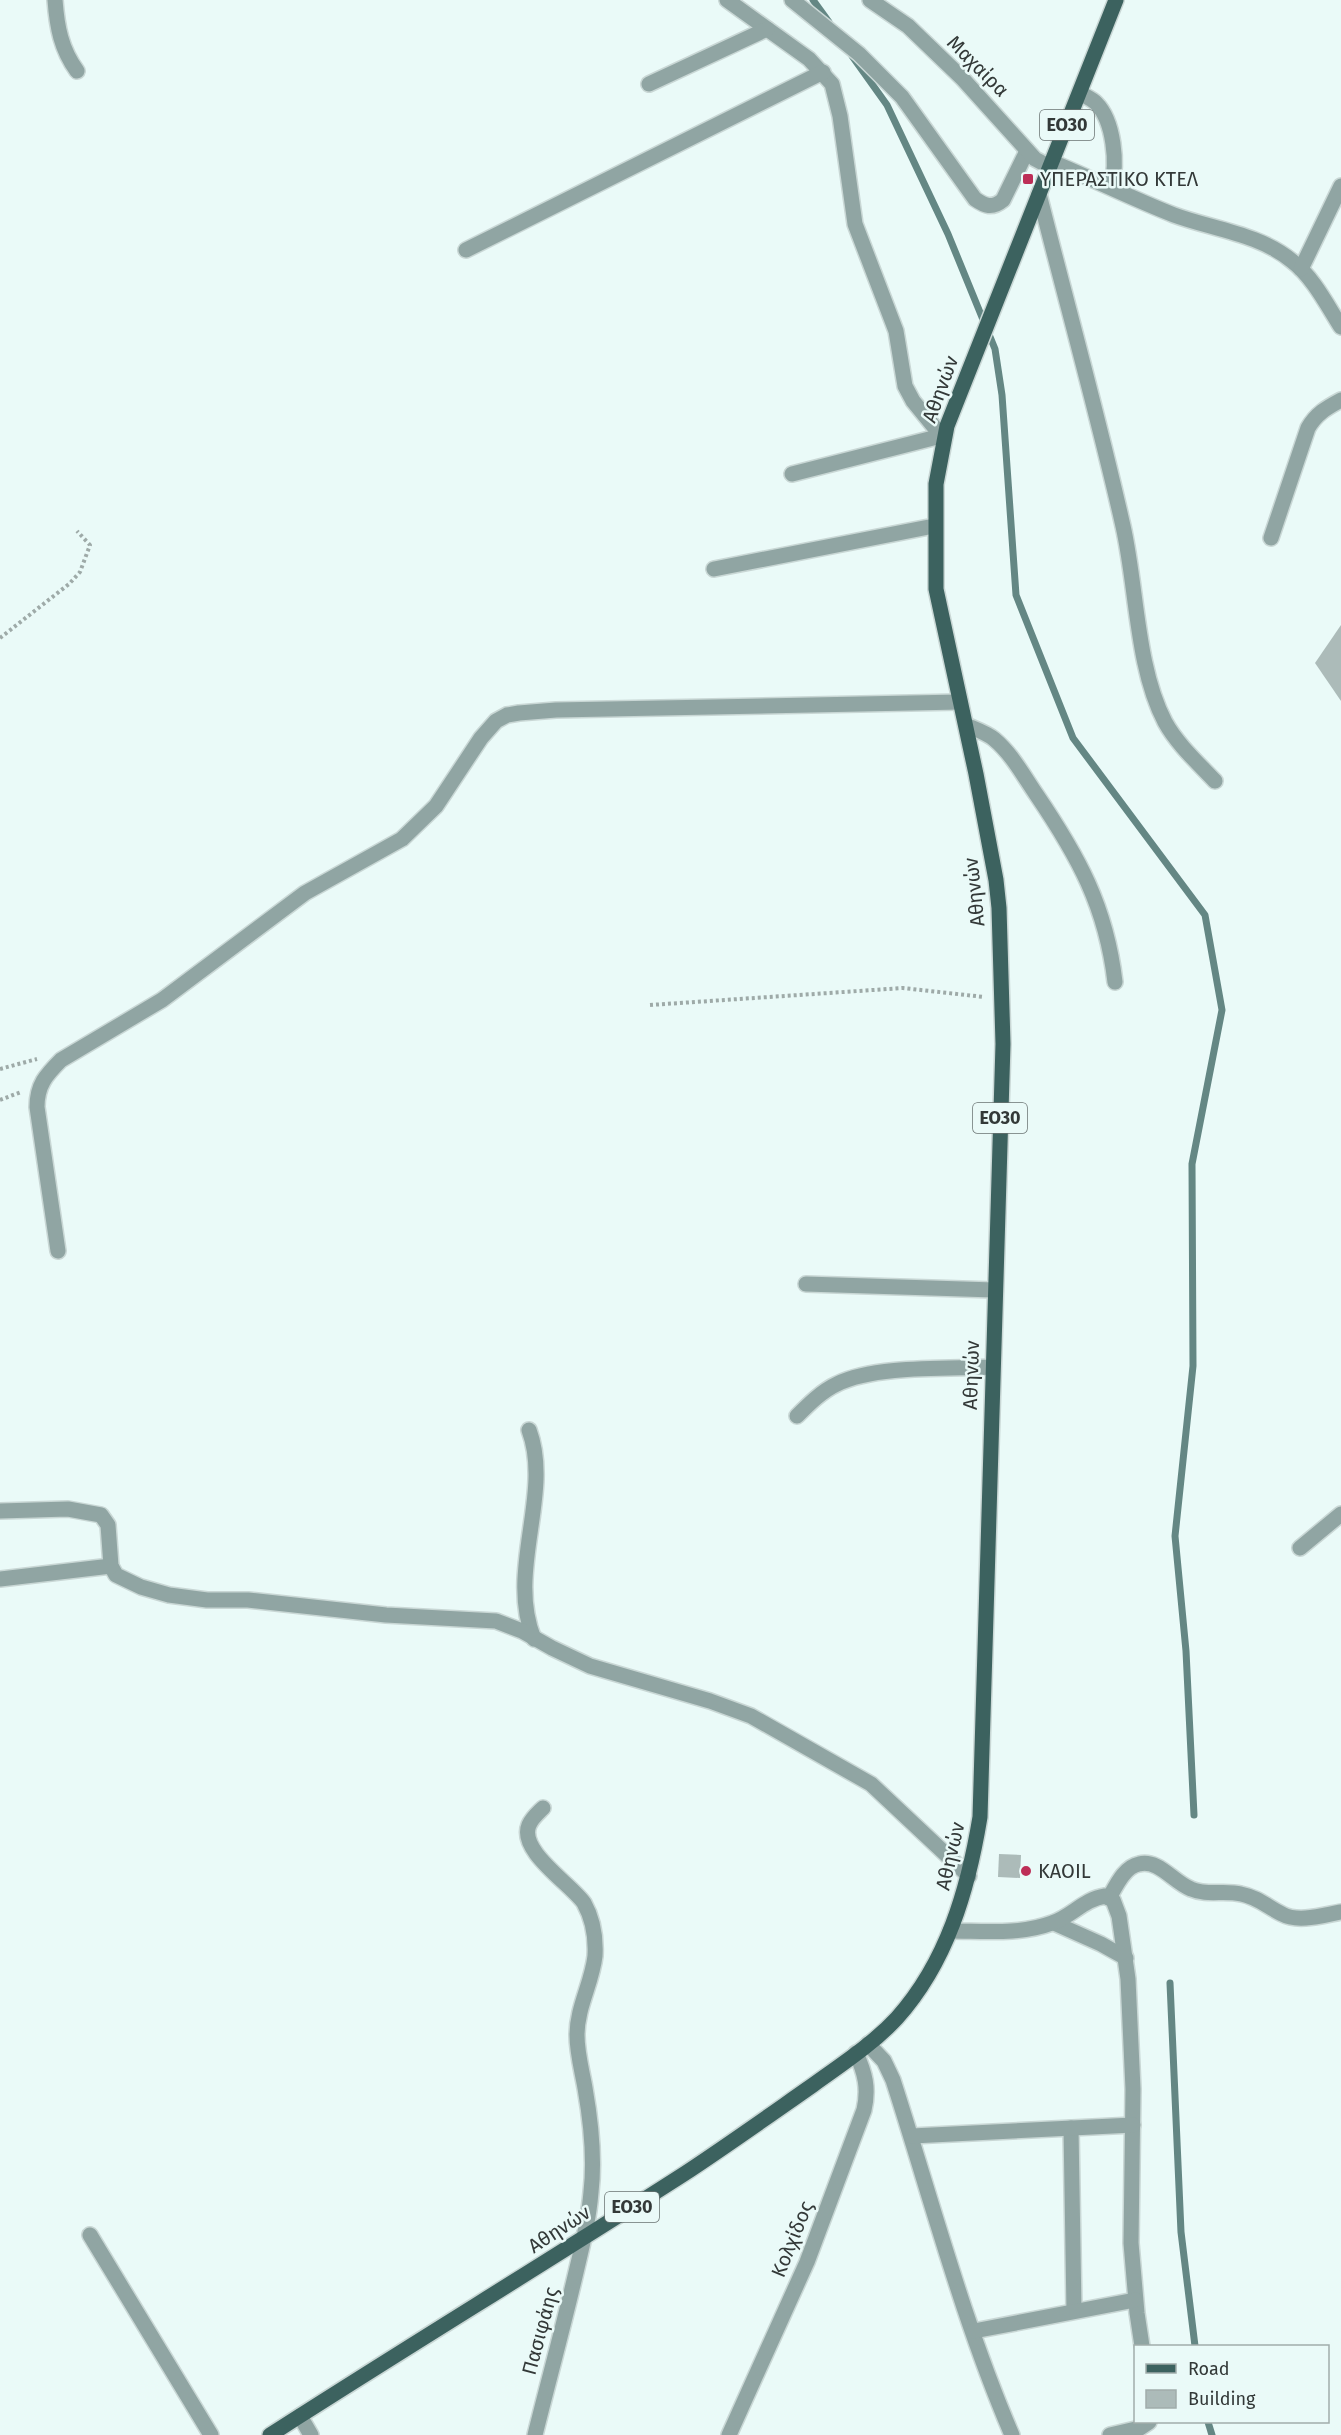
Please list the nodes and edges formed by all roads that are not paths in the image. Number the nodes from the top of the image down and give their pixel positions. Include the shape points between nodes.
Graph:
1 (55, 0) edge
2 (727, 0) edge
3 (792, 0) edge
4 (870, 0) edge
5 (1116, 0) edge
6 (767, 29) junction
7 (77, 71) dead end
8 (823, 72) junction
9 (649, 84) dead end
10 (1080, 93) junction
11 (1027, 151) junction
12 (1051, 165) junction
13 (1341, 186) edge
14 (1111, 187) junction
15 (1039, 194) junction
16 (466, 250) dead end
17 (1301, 269) junction
18 (1341, 327) edge
19 (1341, 400) edge
20 (944, 434) junction
21 (792, 474) dead end
22 (934, 526) junction
23 (1271, 538) dead end
24 (714, 569) dead end
25 (960, 702) junction
26 (966, 724) junction
27 (1215, 781) dead end
28 (1115, 982) dead end
29 (58, 1251) dead end
30 (806, 1284) dead end
31 (994, 1290) junction
32 (992, 1367) junction
33 (797, 1416) dead end
34 (529, 1430) dead end
35 (0, 1511) edge
36 (1341, 1514) edge
37 (1300, 1548) dead end
38 (111, 1566) junction
39 (0, 1579) edge
40 (534, 1639) junction
41 (543, 1808) dead end
42 (969, 1876) junction
43 (1109, 1898) junction
44 (1341, 1912) edge
45 (1054, 1923) junction
46 (950, 1931) junction
47 (1126, 1958) junction
48 (862, 2049) junction
49 (1133, 2125) junction
50 (1071, 2128) junction
51 (912, 2136) junction
52 (90, 2235) dead end
53 (584, 2238) junction
54 (1135, 2300) junction
55 (1074, 2312) junction
56 (974, 2331) junction
57 (1142, 2345) edge
58 (300, 2416) junction
59 (1146, 2423) edge
60 (211, 2435) edge
61 (270, 2435) edge
62 (311, 2435) edge
63 (535, 2435) edge
64 (729, 2435) edge
65 (1012, 2435) edge
66 (1110, 2435) edge

1 - 7 street via 59,35 66,56
2 - 6 street
3 - 11 street via 858,54 902,97 963,186 981,203 993,206 1003,200
4 - 11 street, Μαχαίρα via 908,26 962,78
5 - 10 main road, Αθηνών / ΕΟ30
6 - 8 street
6 - 9 street
8 - 16 street
8 - 20 street via 837,96 855,224 896,331 905,386 912,401
10 - 12 main road, Αθηνών / ΕΟ30
10 - 14 street via 1099,107 1109,131 1116,164
11 - 12 street, Μαχαίρα
12 - 14 street, Μαχαίρα
12 - 15 main road, Αθηνών / ΕΟ30
13 - 17 street
14 - 17 street, Μαχαίρα via 1173,215 1257,242
15 - 20 main road, Αθηνών / ΕΟ30
15 - 27 street via 1124,529 1138,627 1151,682 1165,721
17 - 18 street, Μαχαίρα
19 - 23 street via 1324,409 1308,428
20 - 21 street
20 - 22 main road, Αθηνών / ΕΟ30
22 - 24 street
22 - 25 main road, Αθηνών / ΕΟ30 via 937,598
25 - 26 main road, Αθηνών / ΕΟ30
25 - 29 street via 556,710 501,718 488,729 451,786 414,830 305,893 162,1000 61,1060 49,1072 39,1086 37,1107
26 - 28 street via 993,737 1011,756 1070,845 1105,926
26 - 31 main road, Αθηνών / ΕΟ30 via 999,908 1003,1044
30 - 31 street
31 - 32 main road, Αθηνών / ΕΟ30
32 - 33 street via 868,1373 836,1384
32 - 42 main road, Αθηνών / ΕΟ30 via 980,1817
34 - 40 street via 536,1476 525,1602
35 - 38 street via 68,1509 101,1515 108,1525
36 - 37 street
38 - 39 street
38 - 40 street via 124,1581 169,1596 386,1615 482,1619 505,1623
40 - 42 street via 590,1666 710,1701 781,1732 871,1784
41 - 53 street, Πασιφάης via 527,1827 529,1842 584,1904 595,1940 591,1977 577,2021 592,2143 592,2190
42 - 46 main road, Αθηνών / ΕΟ30
43 - 44 street via 1127,1870 1148,1863 1203,1893 1243,1894 1290,1917
43 - 45 street via 1093,1899
43 - 47 street via 1119,1916
45 - 46 street via 1025,1930
45 - 47 street
46 - 48 main road, Αθηνών / ΕΟ30 via 920,1989
47 - 49 street
48 - 51 street via 888,2069
48 - 53 main road, Αθηνών / ΕΟ30 via 734,2141
48 - 64 street, Κολχίδος via 867,2095 864,2110 807,2262
49 - 50 street
49 - 54 street via 1131,2243
50 - 51 street
50 - 55 street
51 - 56 street
52 - 60 street
53 - 58 main road, Αθηνών / ΕΟ30
53 - 63 street, Πασιφάης
54 - 55 street
54 - 57 street
55 - 56 street
56 - 65 street
58 - 61 main road, Αθηνών / ΕΟ30
58 - 62 street
59 - 66 street

